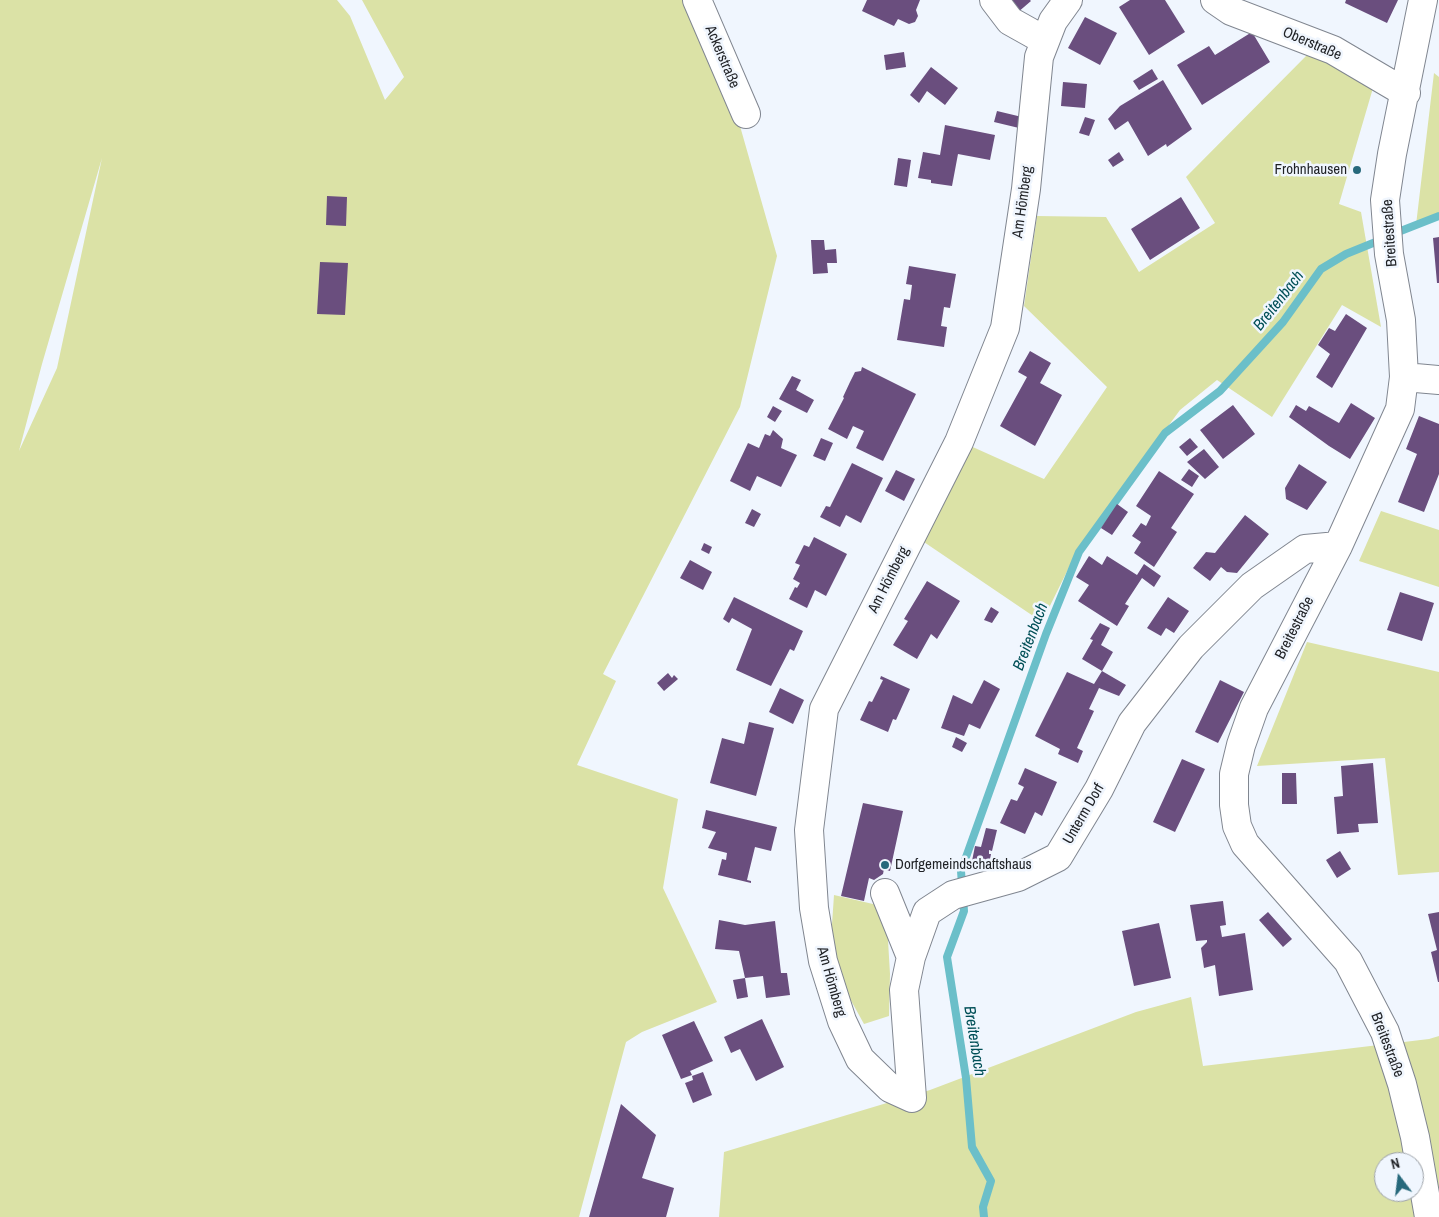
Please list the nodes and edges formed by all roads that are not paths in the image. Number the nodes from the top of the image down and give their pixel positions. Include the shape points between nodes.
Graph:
1 (697, 0) edge
2 (994, 0) edge
3 (1068, 0) edge
4 (1215, 0) edge
5 (1423, 0) edge
6 (1044, 40) junction
7 (1406, 93) junction
8 (746, 114) dead end
9 (1404, 377) junction
10 (1439, 380) edge
11 (1338, 546) junction
12 (885, 893) dead end
13 (911, 957) junction
14 (912, 1098) joint
15 (1429, 1217) edge

1 - 8 street, Ackerstraße
2 - 6 street via 1010,21
3 - 6 street, Am Hömberg
4 - 7 street, Oberstraße via 1231,11 1333,50
5 - 7 street, Breitestraße
6 - 14 street, Am Hömberg via 1039,57 1026,189 1005,328 959,442 824,710 814,774 809,830 814,908 822,961 842,1021 860,1059 890,1088
7 - 9 street, Breitestraße via 1385,200 1389,254 1401,320
9 - 10 street
9 - 11 street, Breitestraße via 1400,409
11 - 13 street, Unterm Dorf via 1305,549 1252,586 1191,647 1132,723 1099,789 1058,857 1018,877 961,893 927,912
11 - 15 street, Breitestraße via 1254,708 1234,774 1234,805 1237,826 1246,844 1348,961 1385,1032 1415,1136
12 - 13 street
13 - 14 street, Unterm Dorf via 904,990

